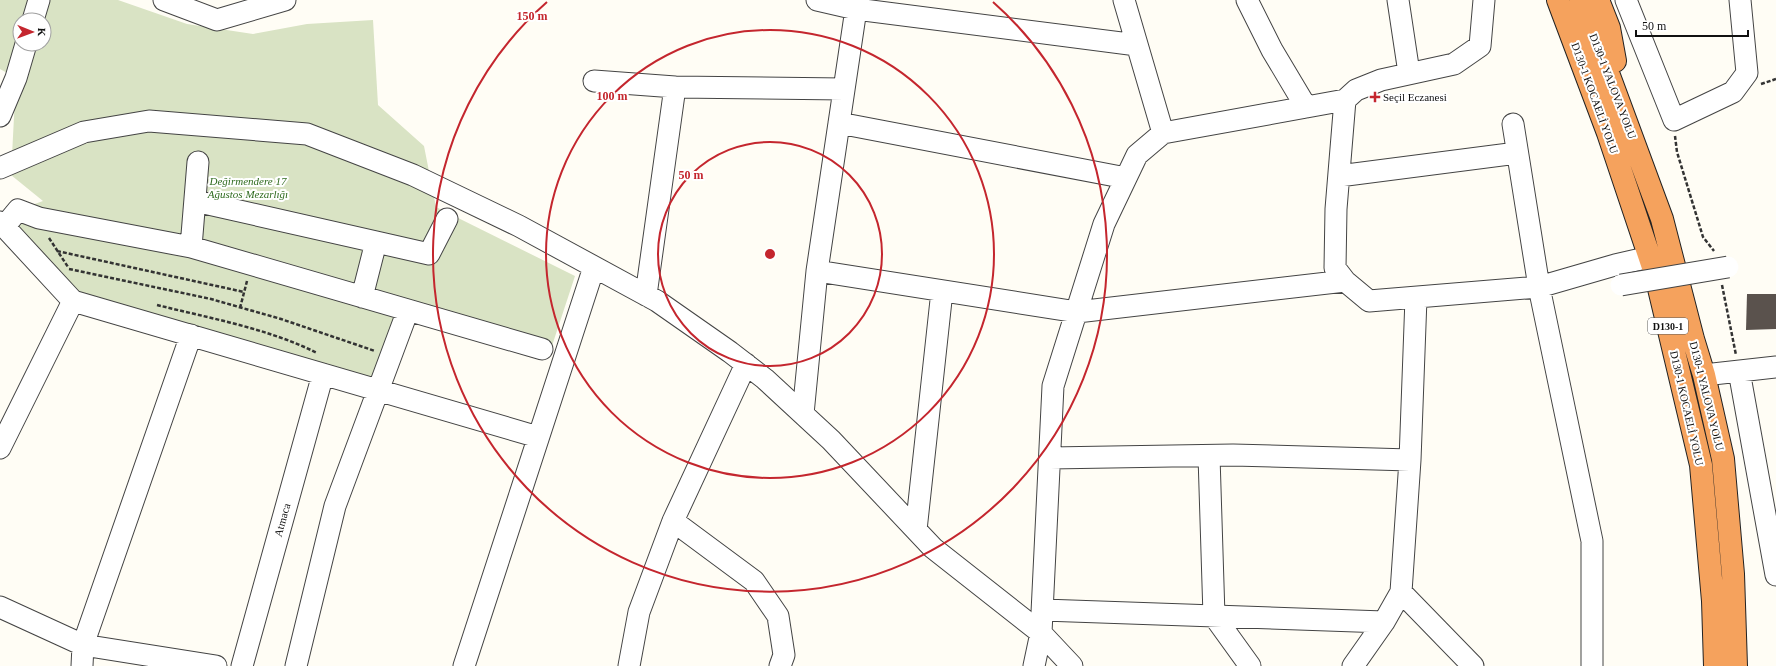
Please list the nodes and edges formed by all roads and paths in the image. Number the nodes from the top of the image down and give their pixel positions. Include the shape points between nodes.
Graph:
1 (39, 0) edge
2 (164, 0) edge
3 (285, 0) edge
4 (817, 0) edge
5 (1124, 0) edge
6 (1247, 0) edge
7 (1398, 0) edge
8 (1484, 0) edge
9 (1547, 0) edge
10 (1558, 0) edge
11 (1581, 0) edge
12 (1598, 0) edge
13 (1626, 0) edge
14 (1740, 0) edge
15 (856, 9) junction
16 (35, 12) edge
17 (1137, 45) junction
18 (24, 52) edge
19 (1409, 74) junction
20 (594, 81) dead end
21 (675, 87) junction
22 (844, 89) junction
23 (1345, 100) junction
24 (1306, 107) junction
25 (0, 116) edge
26 (1674, 120) junction
27 (1626, 121) junction
28 (839, 123) junction
29 (1513, 124) dead end
30 (1608, 133) junction
31 (1163, 134) junction
32 (1517, 153) junction
33 (198, 162) dead end
34 (0, 168) edge
35 (1338, 176) junction
36 (1126, 178) junction
37 (195, 201) junction
38 (39, 218) junction
39 (448, 219) dead end
40 (2, 225) edge
41 (376, 242) junction
42 (191, 247) junction
43 (57, 251) junction
44 (1650, 257) junction
45 (252, 265) junction
46 (594, 267) junction
47 (1721, 267) junction
48 (817, 271) junction
49 (1345, 281) junction
50 (1621, 285) dead end
51 (1539, 287) junction
52 (942, 291) junction
53 (244, 292) junction
54 (646, 295) junction
55 (362, 297) junction
56 (1416, 298) junction
57 (73, 301) junction
58 (155, 305) dead end
59 (240, 308) junction
60 (408, 310) junction
61 (1076, 312) junction
62 (190, 336) junction
63 (306, 347) dead end
64 (542, 349) dead end
65 (391, 356) junction
66 (746, 364) junction
67 (1776, 367) edge
68 (1739, 371) junction
69 (323, 374) junction
70 (1704, 375) junction
71 (379, 387) junction
72 (803, 414) junction
73 (538, 437) junction
74 (0, 448) edge
75 (1208, 456) junction
76 (1050, 458) junction
77 (1410, 460) junction
78 (673, 521) junction
79 (916, 530) junction
80 (1776, 575) edge
81 (1400, 592) junction
82 (0, 606) edge
83 (1043, 610) junction
84 (1214, 616) junction
85 (1384, 622) junction
86 (1042, 633) junction
87 (83, 645) junction
88 (82, 666) edge
89 (216, 666) edge
90 (242, 666) edge
91 (296, 666) edge
92 (464, 666) edge
93 (629, 666) edge
94 (780, 666) edge
95 (1034, 666) edge
96 (1072, 666) edge
97 (1250, 666) edge
98 (1353, 666) edge
99 (1473, 666) edge
100 (1592, 666) edge
101 (1715, 666) edge
102 (1736, 666) edge

1 - 16 street
2 - 3 street via 217,20
4 - 15 street
5 - 17 street
6 - 24 street via 1272,50
7 - 19 street
8 - 19 street via 1480,46 1454,64
9 - 30 highway
10 - 30 highway, D130-1 KOCAELİ YOLU / D130-1
11 - 27 highway, D130-1 YALOVA YOLU / D130-1
12 - 27 highway via 1609,28
13 - 26 street
14 - 26 street via 1747,73 1733,92
15 - 17 street
15 - 22 street
17 - 31 street
18 - 25 street
19 - 23 street via 1381,80 1356,90
20 - 21 street
21 - 22 street
21 - 54 street
22 - 28 street
23 - 24 street
23 - 35 street
24 - 31 street
26 - 47 path via 1681,166 1704,237
27 - 70 highway, D130-1 YALOVA YOLU / D130-1 via 1662,219
28 - 36 street
28 - 48 street
29 - 32 street
30 - 44 highway, D130-1 KOCAELİ YOLU / D130-1
31 - 36 street via 1137,155
32 - 35 street
32 - 51 street
33 - 37 street
34 - 46 street via 84,132 149,121 307,134 413,175 519,226
35 - 49 street via 1335,268
36 - 61 street via 1104,224
37 - 41 street
37 - 42 street
38 - 40 street via 18,210
38 - 42 street
38 - 43 path
39 - 41 street via 429,254
40 - 57 street
41 - 55 street
42 - 45 street
43 - 53 path
43 - 59 path via 69,269 75,271 211,299
44 - 51 street
44 - 101 highway, D130-1 KOCAELİ YOLU / D130-1 via 1701,465 1713,601
45 - 53 path
45 - 55 street
46 - 54 street
46 - 73 street
47 - 50 street, bridge
47 - 68 path
48 - 52 street
48 - 72 street
49 - 56 street via 1370,301
49 - 61 street
51 - 56 street
51 - 100 street via 1592,541
52 - 61 street
52 - 79 street
53 - 59 path
54 - 66 street
55 - 60 street
56 - 77 street
57 - 62 street
57 - 74 street
58 - 63 path via 231,323
59 - 65 path
60 - 64 street
60 - 65 street
61 - 76 street via 1053,386
62 - 69 street
62 - 87 street
65 - 71 street
66 - 72 street
66 - 78 street
67 - 68 street
68 - 70 street
68 - 80 street
69 - 71 street
69 - 90 street, Atmaca
70 - 102 highway, D130-1 YALOVA YOLU / D130-1 via 1723,460 1733,574
71 - 73 street
71 - 91 street via 335,506
72 - 79 street
73 - 92 street
75 - 76 street
75 - 77 street
75 - 84 street
76 - 83 street
77 - 81 street
78 - 93 street via 639,612
78 - 94 street via 754,581 778,616 784,655
79 - 86 street via 933,548
81 - 85 street
81 - 99 street
82 - 87 street
83 - 84 street
83 - 86 street
84 - 85 street
84 - 97 street
85 - 98 street
86 - 95 street
86 - 96 street
87 - 88 street
87 - 89 street

